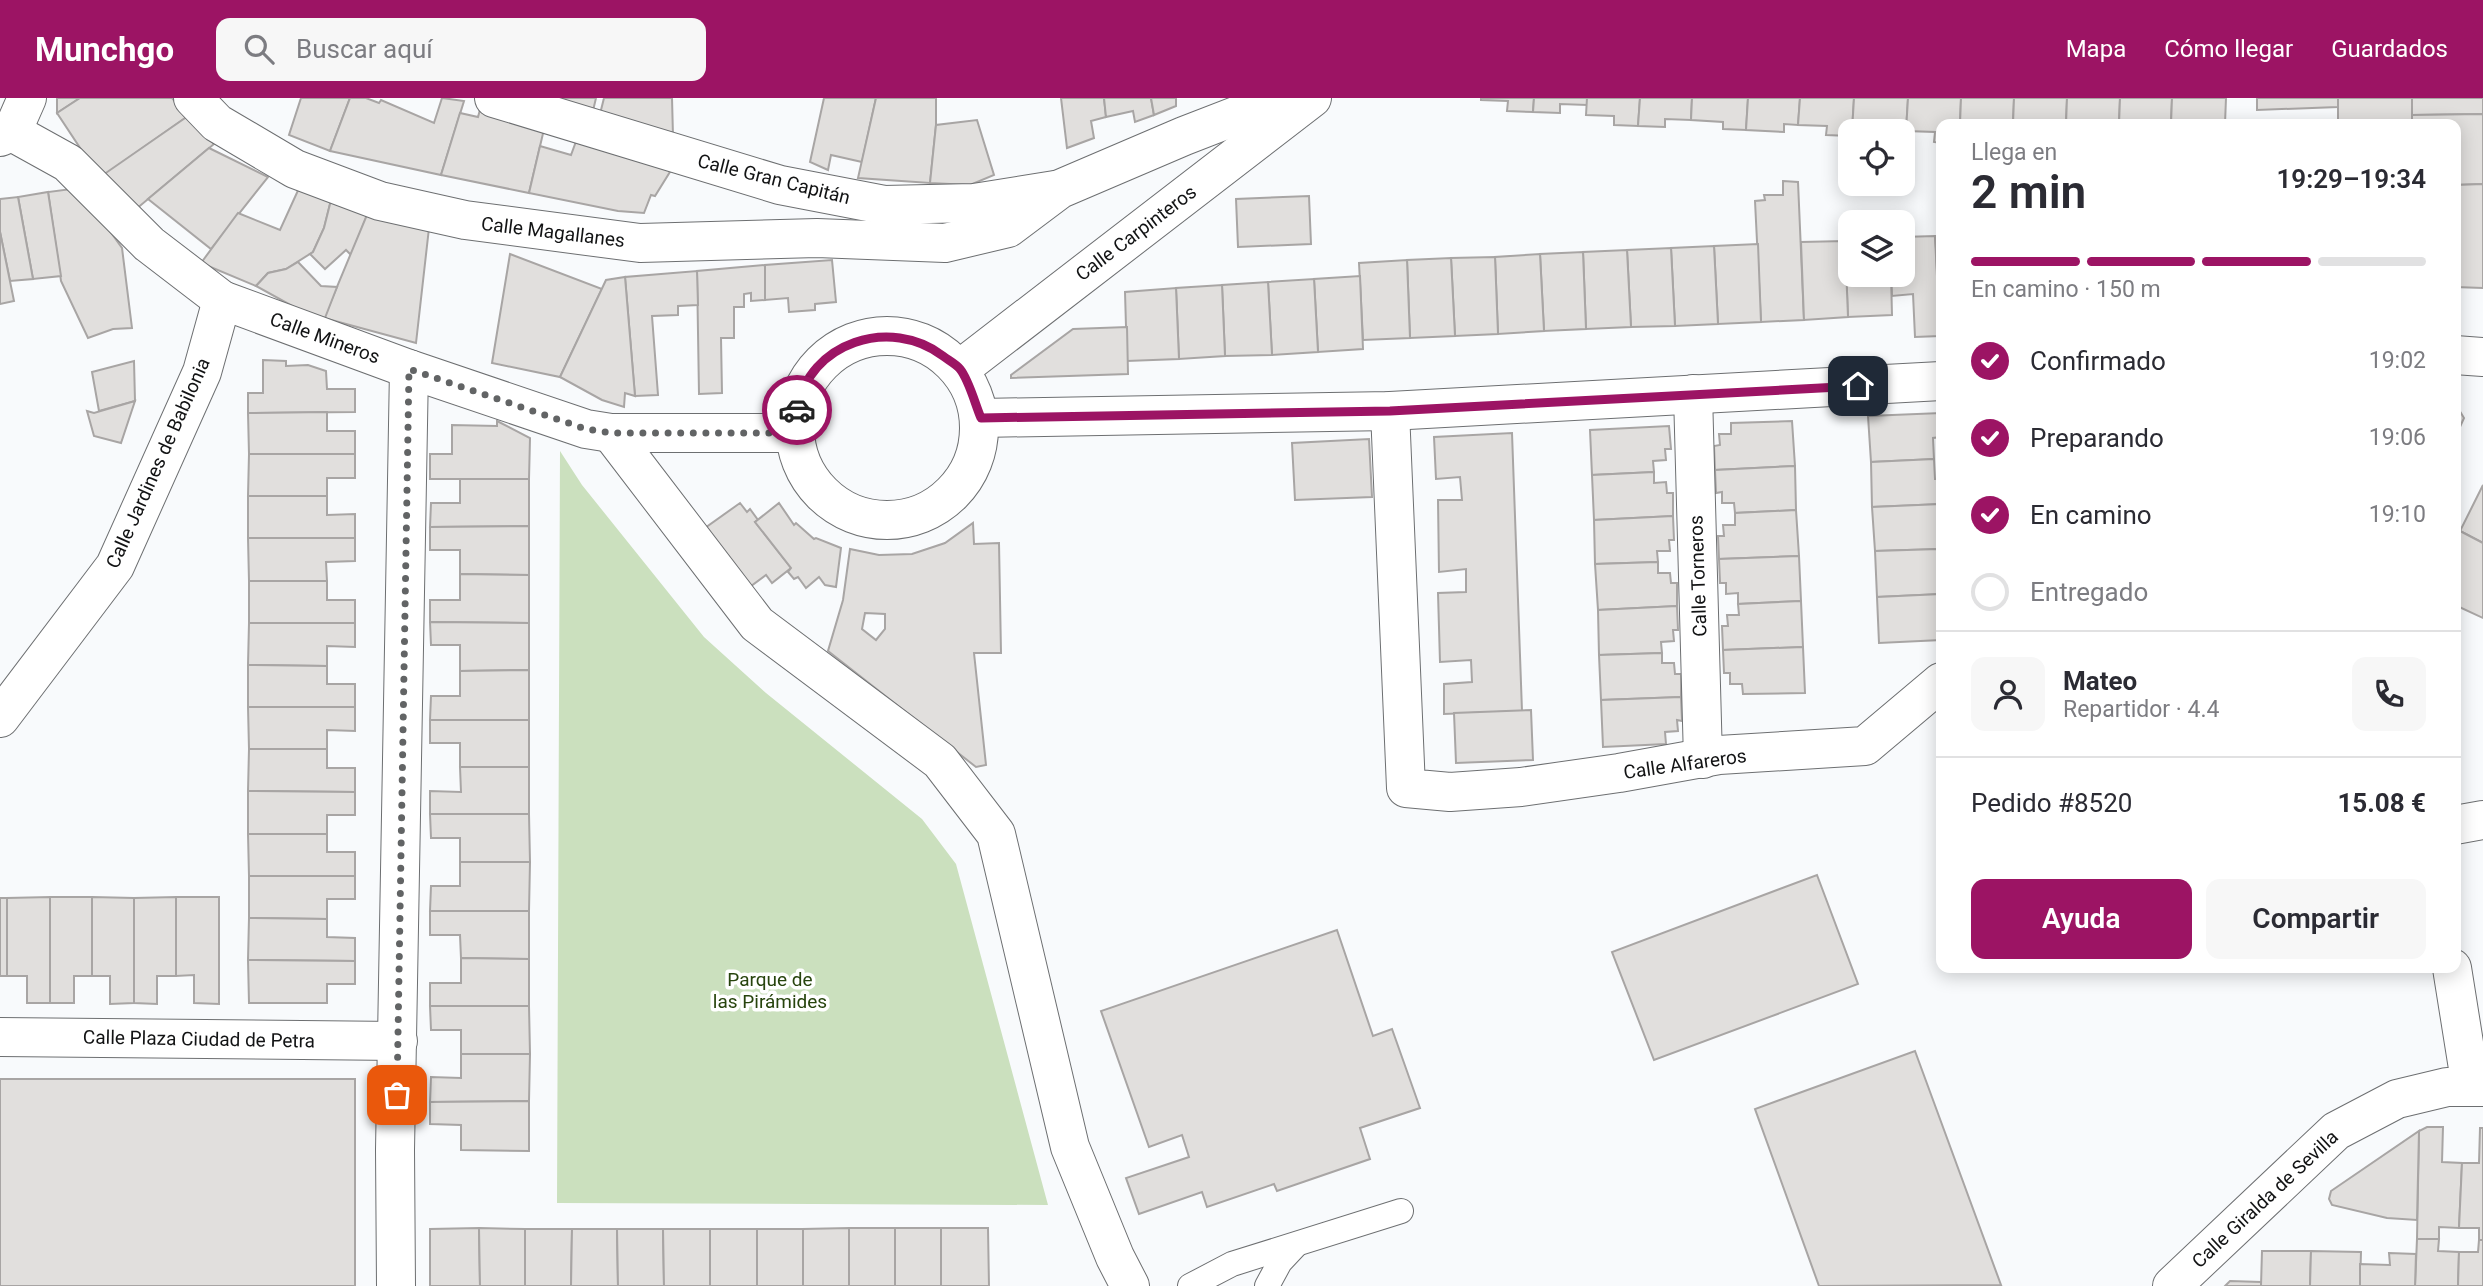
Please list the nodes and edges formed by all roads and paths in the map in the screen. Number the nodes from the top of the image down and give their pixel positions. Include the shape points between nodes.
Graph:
1 (193, 98) edge
2 (494, 98) edge
3 (1283, 98) edge
4 (1312, 98) edge
5 (13, 122) edge
6 (1060, 189) junction
7 (945, 243) joint
8 (222, 300) junction
9 (2461, 355) edge
10 (2483, 357) edge
11 (409, 369) junction
12 (960, 369) junction
13 (1936, 381) edge
14 (1693, 394) junction
15 (1390, 411) junction
16 (981, 418) junction
17 (611, 433) junction
18 (794, 433) junction
19 (1936, 686) edge
20 (0, 718) edge
21 (1703, 759) junction
22 (2483, 820) edge
23 (2461, 824) edge
24 (2453, 973) edge
25 (0, 1037) edge
26 (398, 1041) junction
27 (2477, 1087) edge
28 (1401, 1211) dead end
29 (1295, 1246) junction
30 (396, 1286) edge
31 (1130, 1286) edge
32 (1189, 1286) edge
33 (1267, 1286) edge
34 (2172, 1286) edge

1 - 7 street, Calle Magallanes via 218,123 295,169 380,201 465,220 640,243 817,238
2 - 6 street, Calle Gran Capitán via 780,185 884,205 974,203
3 - 6 street, Calle Gran Capitán
4 - 12 street, Calle Carpinteros
5 - 8 street, Calle Mineros via 68,163 149,244
6 - 7 street, Calle Gran Capitán via 1008,228
8 - 11 street, Calle Mineros
8 - 20 street, Calle Jardines de Babilonia via 202,372 115,566
9 - 10 street
11 - 17 street, Calle Mineros via 586,429
11 - 26 street
12 - 16 street
12 - 18 street via 930,345 892,335 854,341 821,362 800,394
13 - 14 street
14 - 15 street
14 - 21 street, Calle Torneros
15 - 16 street
15 - 21 street, Calle Alfareros via 1406,788 1450,792 1521,787
16 - 18 street via 977,456 959,488 930,511 894,522 857,517 825,498 803,468
17 - 18 street, Calle Mineros
17 - 31 street via 757,624 940,761 996,834 1070,1147
19 - 21 street, Calle Alfareros via 1865,746
22 - 23 street
24 - 27 street
25 - 26 street, Calle Plaza Ciudad de Petra
26 - 30 street
27 - 34 street, Calle Giralda de Sevilla via 2447,1087 2397,1099 2336,1131
28 - 29 lane
29 - 32 lane via 1232,1265
29 - 33 lane

